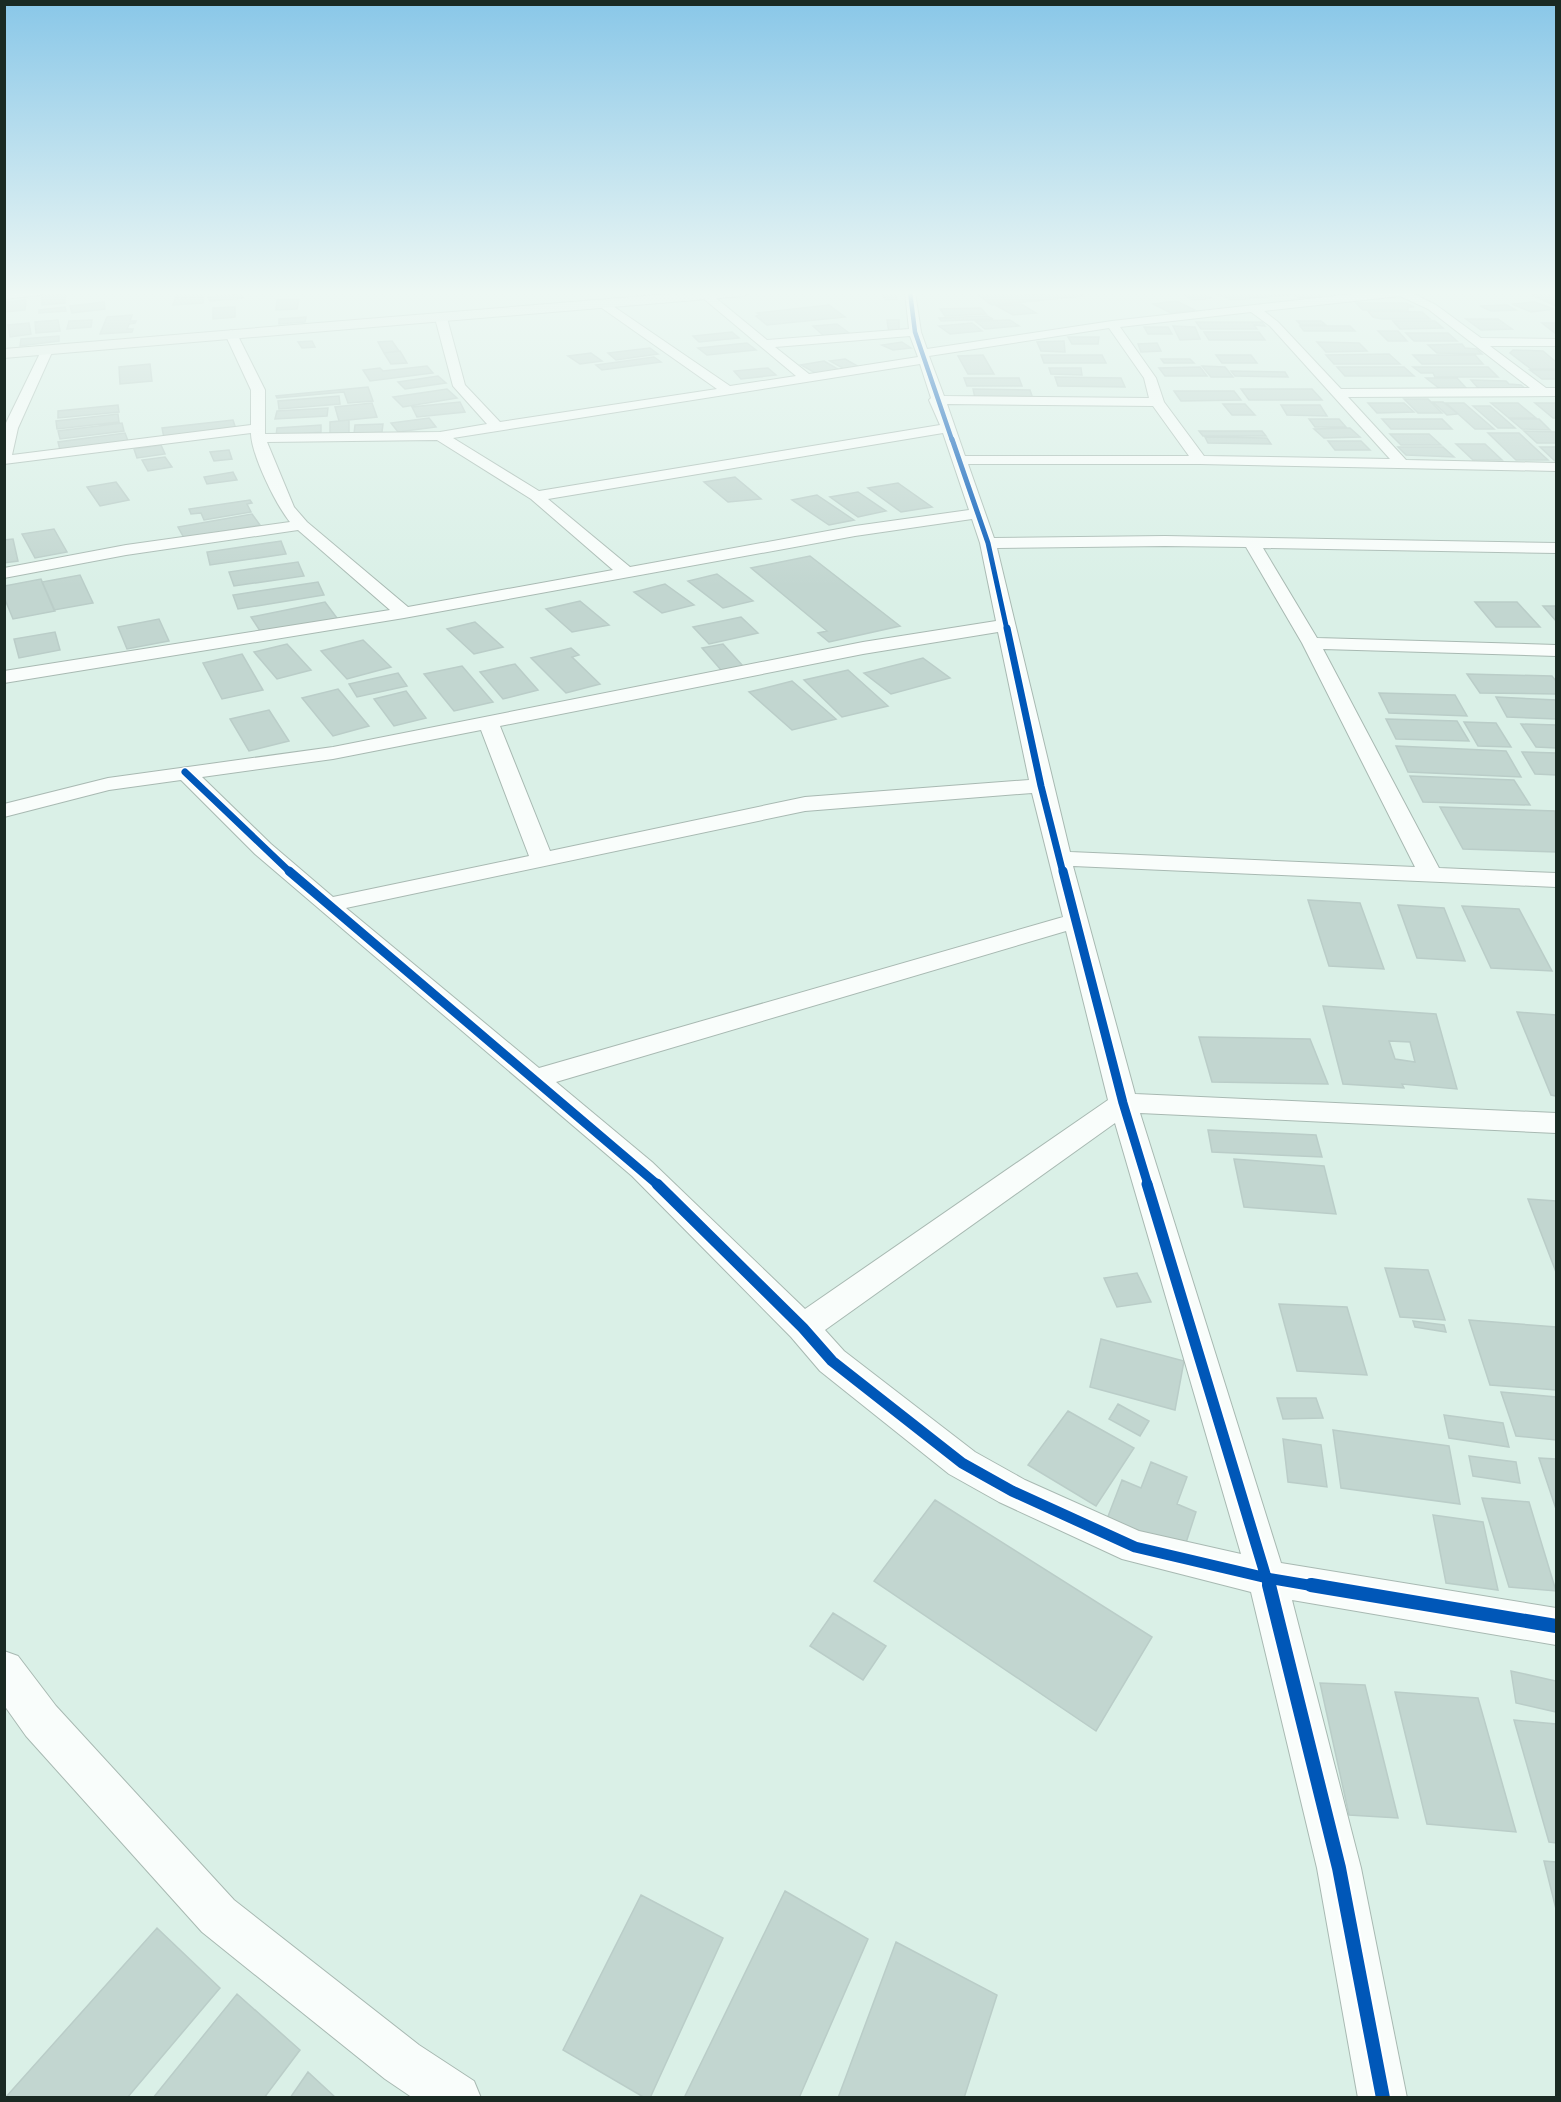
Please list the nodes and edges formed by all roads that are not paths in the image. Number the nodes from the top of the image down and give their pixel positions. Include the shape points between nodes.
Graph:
1 (28, 390) edge
2 (258, 390) edge
3 (463, 390) edge
4 (727, 390) edge
5 (933, 390) edge
6 (1154, 390) edge
7 (1337, 390) edge
8 (1550, 392) edge
9 (1340, 393) junction
10 (936, 400) junction
11 (1157, 402) junction
12 (497, 427) junction
13 (946, 428) junction
14 (258, 433) junction
15 (440, 436) junction
16 (4, 459) edge
17 (960, 460) junction
18 (1200, 460) junction
19 (1404, 466) junction
20 (1557, 467) edge
21 (536, 495) junction
22 (978, 513) junction
23 (302, 525) junction
24 (987, 543) junction
25 (1252, 543) junction
26 (1557, 548) edge
27 (4, 573) edge
28 (627, 573) junction
29 (404, 613) junction
30 (1006, 625) junction
31 (1311, 644) junction
32 (1557, 650) edge
33 (4, 677) edge
34 (489, 724) junction
35 (185, 772) junction
36 (1041, 786) junction
37 (8, 802) edge
38 (541, 858) junction
39 (1061, 859) junction
40 (1431, 875) junction
41 (1557, 880) edge
42 (328, 905) junction
43 (1077, 920) junction
44 (537, 1078) junction
45 (1123, 1103) junction
46 (1557, 1123) edge
47 (802, 1328) junction
48 (1267, 1578) junction
49 (1557, 1626) edge
50 (4, 1670) edge
51 (1381, 2085) edge
52 (457, 2097) edge

1 - 16 street via 11,428
2 - 14 street
3 - 12 street
4 - 12 street
5 - 10 street
6 - 11 street
7 - 9 street
8 - 9 street
9 - 19 street
10 - 11 street
10 - 13 street
11 - 18 street
12 - 15 street
13 - 17 street
13 - 21 street
14 - 15 street
14 - 16 street
14 - 23 street via 287,508
15 - 21 street
17 - 18 street
17 - 22 street
18 - 19 street
19 - 20 street
21 - 28 street
22 - 24 street
22 - 28 street
23 - 27 street via 117,551
23 - 29 street
24 - 25 street
24 - 30 street
25 - 26 street
25 - 31 street
28 - 29 street
29 - 33 street
30 - 34 street via 863,648
30 - 36 street
31 - 32 street
31 - 40 street
34 - 35 street via 333,753
34 - 38 street
35 - 37 street
35 - 42 street via 263,849
36 - 38 street via 805,804
36 - 39 street
38 - 42 street
39 - 40 street
39 - 43 street
40 - 41 street
42 - 44 street
43 - 44 street
43 - 45 street
44 - 47 street via 642,1169
45 - 46 street
45 - 47 street
45 - 48 street
47 - 48 street via 831,1361 952,1456 1012,1491 1135,1547
48 - 49 street
48 - 51 street via 1339,1868
50 - 52 street via 41,1721 218,1916 402,2062

